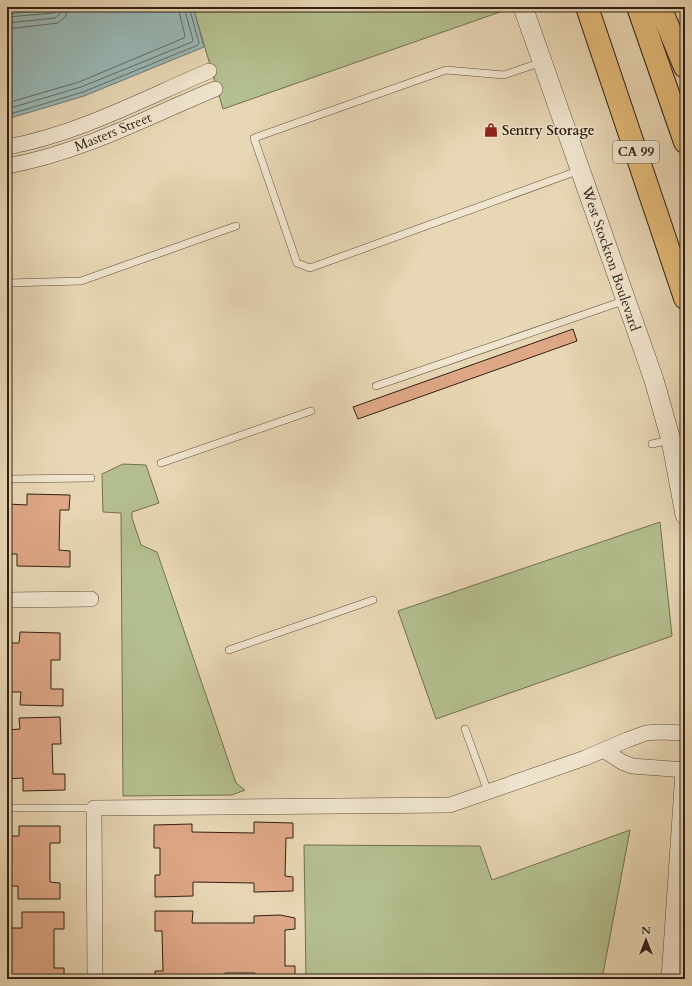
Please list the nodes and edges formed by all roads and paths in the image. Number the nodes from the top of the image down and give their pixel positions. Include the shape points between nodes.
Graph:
1 (523, 7) edge
2 (587, 7) edge
3 (638, 7) edge
4 (660, 7) edge
5 (542, 62) junction
6 (685, 67) edge
7 (209, 71) dead end
8 (215, 89) dead end
9 (45, 138) junction
10 (685, 142) edge
11 (12, 146) edge
12 (51, 156) junction
13 (24, 163) junction
14 (7, 166) edge
15 (580, 170) junction
16 (236, 226) dead end
17 (8, 283) dead end
18 (685, 298) edge
19 (626, 300) junction
20 (376, 386) dead end
21 (311, 411) dead end
22 (671, 440) junction
23 (652, 444) dead end
24 (161, 463) dead end
25 (91, 478) dead end
26 (7, 479) edge
27 (685, 515) edge
28 (91, 599) dead end
29 (7, 600) edge
30 (374, 600) dead end
31 (229, 650) dead end
32 (465, 729) dead end
33 (685, 733) edge
34 (605, 750) junction
35 (685, 771) edge
36 (488, 792) junction
37 (7, 808) edge
38 (94, 808) junction
39 (95, 979) edge
40 (671, 979) edge

1 - 5 street, West Stockton Boulevard
2 - 18 highway, CA 99
3 - 10 highway
4 - 6 highway
5 - 15 street, West Stockton Boulevard
5 - 15 lane via 504,75 446,70 254,138 294,255 297,263 310,268
7 - 9 street, Masters Street via 122,110
8 - 12 street, Masters Street via 131,127
9 - 11 street, Masters Street
9 - 12 street
11 - 13 street
12 - 13 street, Masters Street
13 - 14 street, Masters Street
15 - 19 street, West Stockton Boulevard
16 - 17 lane via 81,281
19 - 20 lane
19 - 22 street, West Stockton Boulevard via 654,380
21 - 24 lane
22 - 23 lane
22 - 27 street, West Stockton Boulevard
25 - 26 lane
28 - 29 street
30 - 31 lane
32 - 36 lane
33 - 34 street via 646,733
34 - 35 street via 632,766
34 - 36 street
35 - 40 street
36 - 38 street via 450,805
37 - 38 lane
38 - 39 street

